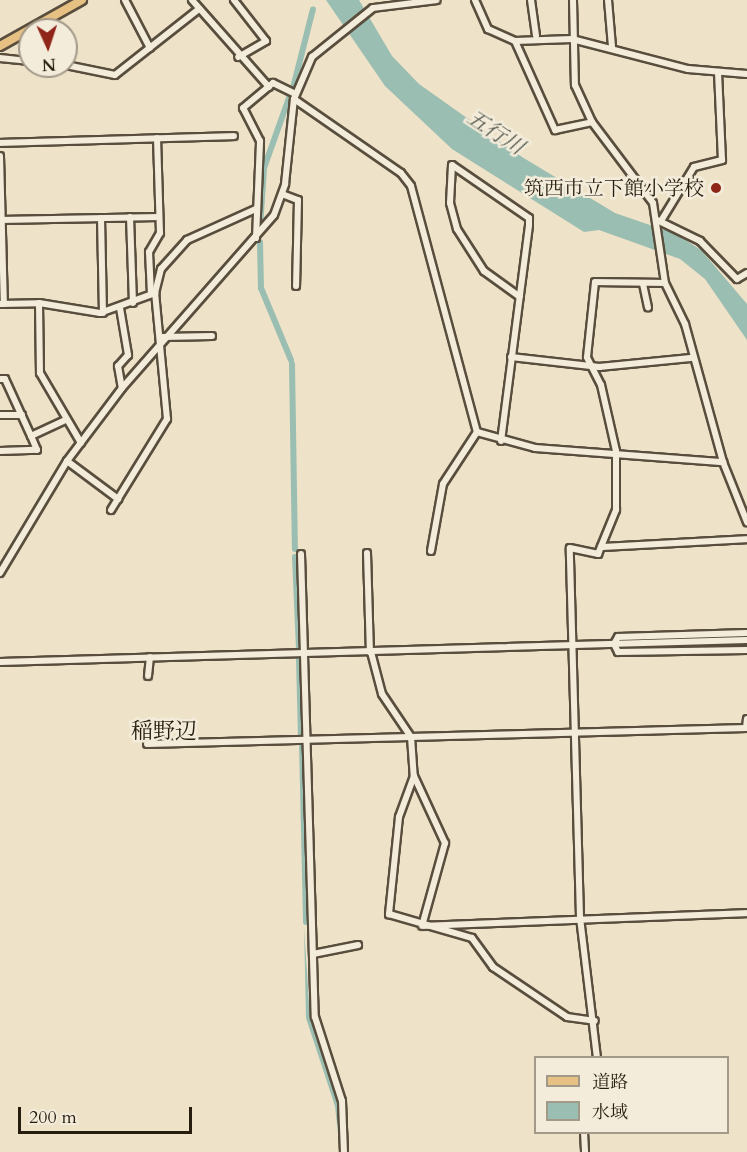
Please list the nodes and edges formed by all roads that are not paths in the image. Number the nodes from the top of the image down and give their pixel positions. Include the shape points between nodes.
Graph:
1 (82, 0) edge
2 (125, 0) edge
3 (192, 0) edge
4 (234, 0) edge
5 (437, 0) edge
6 (475, 0) edge
7 (531, 0) edge
8 (573, 0) edge
9 (608, 0) edge
10 (199, 9) junction
11 (536, 36) junction
12 (572, 39) junction
13 (515, 41) junction
14 (0, 46) edge
15 (612, 46) junction
16 (150, 48) junction
17 (238, 57) junction
18 (0, 58) edge
19 (18, 60) edge
20 (78, 67) edge
21 (718, 73) junction
22 (747, 74) edge
23 (268, 87) junction
24 (295, 97) junction
25 (592, 122) junction
26 (234, 136) dead end
27 (157, 138) junction
28 (0, 142) edge
29 (0, 156) edge
30 (282, 194) junction
31 (256, 209) junction
32 (159, 217) junction
33 (101, 218) junction
34 (130, 218) junction
35 (1, 220) edge
36 (658, 221) junction
37 (256, 238) junction
38 (746, 277) edge
39 (665, 283) junction
40 (644, 284) junction
41 (296, 286) dead end
42 (153, 294) junction
43 (520, 297) junction
44 (39, 303) junction
45 (132, 303) junction
46 (2, 304) edge
47 (648, 307) dead end
48 (120, 308) junction
49 (103, 313) junction
50 (212, 336) dead end
51 (163, 338) junction
52 (511, 357) junction
53 (692, 358) junction
54 (593, 366) junction
55 (0, 379) edge
56 (122, 388) junction
57 (0, 415) edge
58 (22, 415) junction
59 (65, 420) junction
60 (477, 432) junction
61 (31, 436) junction
62 (501, 441) junction
63 (81, 443) junction
64 (0, 451) edge
65 (616, 451) junction
66 (67, 461) junction
67 (723, 462) junction
68 (118, 499) junction
69 (111, 510) dead end
70 (747, 522) edge
71 (747, 539) edge
72 (601, 548) junction
73 (431, 551) dead end
74 (367, 553) dead end
75 (302, 554) dead end
76 (3, 564) edge
77 (0, 573) edge
78 (747, 633) edge
79 (745, 640) edge
80 (614, 644) junction
81 (572, 645) junction
82 (747, 650) edge
83 (370, 652) junction
84 (305, 653) junction
85 (150, 657) junction
86 (0, 662) edge
87 (148, 676) dead end
88 (747, 719) edge
89 (747, 728) edge
90 (575, 733) junction
91 (411, 737) junction
92 (308, 739) junction
93 (147, 744) dead end
94 (414, 777) junction
95 (747, 913) edge
96 (580, 917) junction
97 (423, 926) junction
98 (358, 945) dead end
99 (313, 954) junction
100 (595, 1021) junction
101 (597, 1056) edge
102 (584, 1134) edge
103 (344, 1152) edge
104 (585, 1152) edge

1 - 14 main road
2 - 16 street
3 - 10 street
4 - 17 street via 266,41
5 - 24 street via 371,9 312,57
6 - 13 street via 488,29
7 - 11 street
8 - 12 street
9 - 15 street
10 - 16 street
10 - 17 street
11 - 12 street
11 - 13 street
12 - 15 street
12 - 25 street via 572,75
13 - 25 street via 555,130
15 - 21 street via 669,65
16 - 20 street via 115,75
17 - 23 street
18 - 19 street
21 - 22 street
21 - 36 street via 722,160 694,167
23 - 24 street via 276,83
23 - 31 street via 243,108 261,141
24 - 30 street
24 - 60 street via 400,172 411,186
25 - 36 street via 653,203
26 - 27 street
27 - 28 street
27 - 32 street
29 - 35 street
30 - 37 street
30 - 41 street via 298,200
31 - 37 street
31 - 42 street via 179,246 161,269
32 - 34 street
32 - 42 street via 160,235 148,258
33 - 34 street
33 - 35 street
33 - 49 street
34 - 45 street
35 - 46 street
36 - 38 street via 690,234 737,279
36 - 39 street
37 - 51 street
39 - 40 street
39 - 53 street via 685,324
40 - 47 street
40 - 54 street via 595,282 587,357
42 - 45 street
42 - 51 street
43 - 43 street via 529,218 452,165 450,203 457,229 484,271
43 - 52 street
44 - 46 street
44 - 49 street
44 - 59 street via 40,373
45 - 48 street
48 - 49 street
48 - 56 street via 128,355 118,366
50 - 51 street
51 - 56 street
51 - 68 street via 167,419
52 - 54 street
52 - 62 street
53 - 54 street
53 - 67 street
54 - 65 street
55 - 58 street
56 - 63 street
57 - 58 street
58 - 61 street
59 - 61 street
59 - 63 street
60 - 62 street
60 - 73 street via 443,484
61 - 64 street via 37,450
62 - 65 street
63 - 66 street
65 - 67 street
65 - 72 street via 615,510
66 - 68 street
66 - 76 street
67 - 70 street
68 - 69 street
71 - 72 street
72 - 81 street via 595,555 570,548
74 - 83 street
75 - 84 street
76 - 77 street
78 - 80 street via 618,637
79 - 80 street
80 - 81 street
80 - 82 street via 618,652
81 - 83 street
81 - 90 street
83 - 84 street
83 - 91 street via 382,694
84 - 85 street
84 - 92 street
85 - 86 street
85 - 87 street
88 - 89 street
89 - 90 street
90 - 91 street
90 - 96 street
91 - 92 street
91 - 94 street
92 - 93 street
92 - 99 street
94 - 97 street via 445,843
94 - 97 street via 399,817 389,915
95 - 96 street
96 - 97 street
96 - 100 street
97 - 100 street via 476,940 493,967 567,1017
98 - 99 street
99 - 103 street via 315,1017 342,1101
100 - 101 street
102 - 104 street

